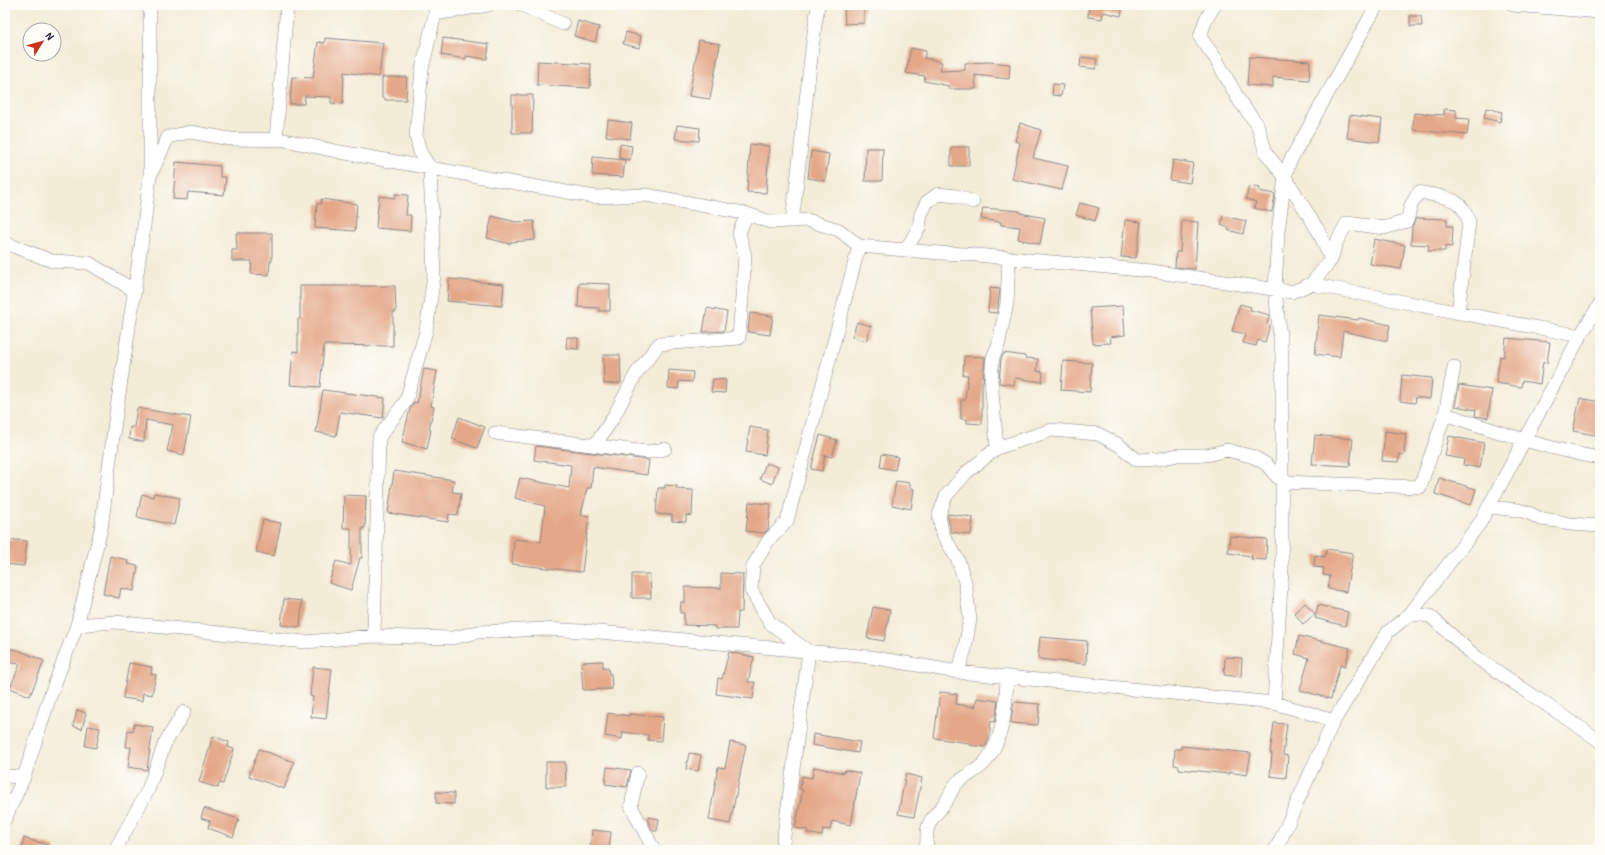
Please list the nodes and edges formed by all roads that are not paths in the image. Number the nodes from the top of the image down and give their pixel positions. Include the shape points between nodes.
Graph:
1 (150, 5) edge
2 (287, 5) edge
3 (488, 5) edge
4 (522, 5) edge
5 (818, 5) edge
6 (1215, 5) edge
7 (1377, 5) edge
8 (1390, 5) edge
9 (1512, 5) edge
10 (435, 10) edge
11 (1600, 12) edge
12 (1370, 18) junction
13 (563, 24) dead end
14 (276, 139) junction
15 (430, 168) junction
16 (150, 176) junction
17 (1285, 178) junction
18 (973, 202) dead end
19 (747, 214) junction
20 (792, 221) junction
21 (5, 243) edge
22 (858, 246) junction
23 (906, 249) junction
24 (1009, 259) junction
25 (1331, 260) junction
26 (1312, 284) junction
27 (1275, 290) junction
28 (135, 291) junction
29 (1600, 304) edge
30 (1458, 313) junction
31 (1580, 336) junction
32 (1454, 367) dead end
33 (1445, 414) junction
34 (495, 433) dead end
35 (1525, 440) junction
36 (595, 445) junction
37 (997, 448) junction
38 (665, 449) dead end
39 (1600, 458) edge
40 (1282, 482) junction
41 (1489, 508) junction
42 (1600, 526) edge
43 (1410, 614) junction
44 (77, 625) junction
45 (374, 636) junction
46 (809, 652) junction
47 (958, 672) junction
48 (1007, 677) junction
49 (1274, 703) junction
50 (184, 712) dead end
51 (1333, 722) junction
52 (1600, 741) edge
53 (638, 773) dead end
54 (5, 776) edge
55 (24, 777) junction
56 (5, 819) edge
57 (115, 850) edge
58 (654, 850) edge
59 (782, 850) edge
60 (926, 850) edge
61 (1275, 850) edge

1 - 16 street
2 - 14 street
3 - 10 street
4 - 13 street
5 - 20 street
6 - 17 street via 1206,19 1200,37 1216,59 1240,102 1257,124 1266,153
7 - 12 street
8 - 12 street
9 - 11 street
10 - 15 street via 422,69 416,136 420,152
12 - 17 street via 1290,161
14 - 15 street
14 - 16 street via 230,139 190,132 168,137
15 - 19 street via 595,197 646,195
15 - 45 street via 434,275 426,331 406,401 379,437
16 - 28 street
17 - 25 street via 1319,232
17 - 27 street via 1278,232
18 - 23 street via 956,196 938,194 927,202 921,214 920,228
19 - 20 street via 771,222
19 - 36 street via 739,233 745,256 739,338 659,344 636,374 613,418
20 - 22 street via 807,220 839,230
21 - 28 street via 52,261 89,263
22 - 23 street
22 - 46 street via 787,521 768,541 753,566 751,590 770,623
23 - 24 street
24 - 27 street via 1151,272
24 - 37 street via 1007,303 998,346 993,357 991,380
25 - 26 street
25 - 30 street via 1336,243 1347,223 1384,228 1407,221 1411,205 1419,192 1452,200 1460,204 1469,222
26 - 27 street via 1292,292
26 - 30 street
27 - 40 street via 1282,355
28 - 44 street via 115,421 102,530
29 - 31 street
30 - 31 street
31 - 35 street
32 - 33 street
33 - 35 street
33 - 40 street via 1420,487
34 - 36 street
35 - 39 street via 1568,453
35 - 41 street
36 - 38 street via 648,452
37 - 40 street via 1052,430 1098,434 1119,445 1137,460 1178,455 1207,455 1227,450 1266,464
37 - 47 street via 966,473 946,496 939,515 942,533 958,560 966,582 970,619
40 - 49 street via 1282,569
41 - 42 street via 1518,510 1541,520
41 - 43 street
43 - 51 street via 1388,632
43 - 52 street via 1430,616 1476,657
44 - 45 street via 115,622 305,642
44 - 55 street via 49,699
45 - 46 street via 453,638 478,632 545,629
46 - 47 street via 870,657
46 - 59 street
47 - 48 street
48 - 49 street
48 - 60 street via 1006,703 999,738 986,762 950,791 927,831
49 - 51 street
50 - 57 street via 165,743 148,790
51 - 61 street
53 - 58 street via 631,806
54 - 55 street
55 - 56 street

